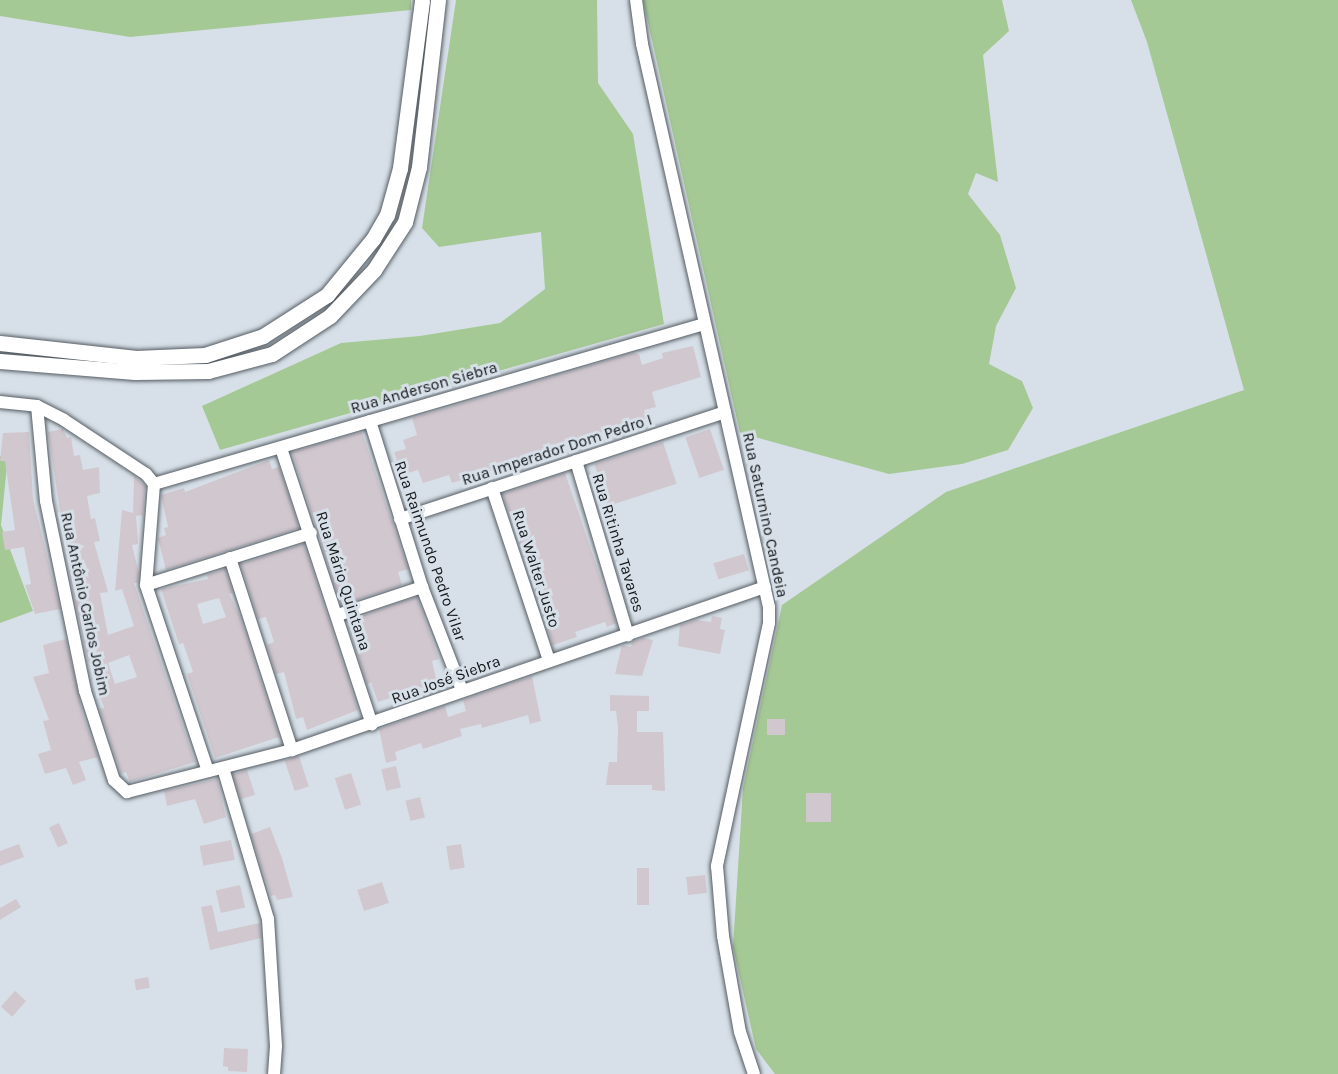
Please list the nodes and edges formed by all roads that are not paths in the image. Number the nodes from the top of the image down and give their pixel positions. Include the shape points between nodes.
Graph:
1 (422, 0) edge
2 (438, 0) edge
3 (636, 0) edge
4 (704, 324) junction
5 (0, 343) edge
6 (0, 361) edge
7 (0, 402) edge
8 (37, 406) junction
9 (725, 412) junction
10 (370, 421) junction
11 (281, 448) junction
12 (576, 461) junction
13 (154, 484) junction
14 (492, 488) junction
15 (400, 519) junction
16 (311, 533) junction
17 (230, 558) junction
18 (146, 585) junction
19 (422, 587) junction
20 (765, 587) junction
21 (338, 615) junction
22 (628, 635) junction
23 (549, 660) junction
24 (462, 690) junction
25 (372, 724) junction
26 (292, 750) junction
27 (223, 768) junction
28 (208, 771) junction
29 (134, 793) joint
30 (274, 1074) edge
31 (754, 1074) edge

1 - 5 street via 400,168 389,207 373,239 327,295 263,336 205,355 136,358
2 - 6 street via 418,167 405,222 374,270 330,316 272,354 208,371 135,372
3 - 4 street, Rua Saturnino Candeia via 642,44
4 - 9 street, Rua Saturnino Candeia
4 - 10 street, Rua Anderson Siebra
7 - 8 street
8 - 13 street via 146,474
8 - 29 street, Rua Antônio Carlos Jobim via 46,501 85,691 114,780 119,788
9 - 12 street, Rua Imperador Dom Pedro I
9 - 20 street, Rua Saturnino Candeia
10 - 11 street, Rua Anderson Siebra
10 - 15 street, Rua Raimundo Pedro Vilar
11 - 13 street, Rua Anderson Siebra
11 - 16 street, Rua Mário Quintana
12 - 14 street, Rua Imperador Dom Pedro I
12 - 22 street, Rua Ritinha Tavares
13 - 18 street
14 - 15 street, Rua Imperador Dom Pedro I
14 - 23 street, Rua Walter Justo
15 - 19 street, Rua Raimundo Pedro Vilar
16 - 17 street
16 - 21 street, Rua Mário Quintana
17 - 18 street
17 - 26 street
18 - 28 street
19 - 21 street
19 - 24 street, Rua Raimundo Pedro Vilar
20 - 22 street, Rua José Siebra
20 - 31 street, Rua Saturnino Candeia via 769,623 717,866 723,936 740,1032
21 - 25 street, Rua Mário Quintana
22 - 23 street, Rua José Siebra
23 - 24 street, Rua José Siebra
24 - 25 street, Rua José Siebra
25 - 26 street, Rua José Siebra
26 - 27 street, Rua José Siebra
27 - 28 street, Rua José Siebra
27 - 30 street via 268,919 276,1046
28 - 29 street, Rua José Siebra

